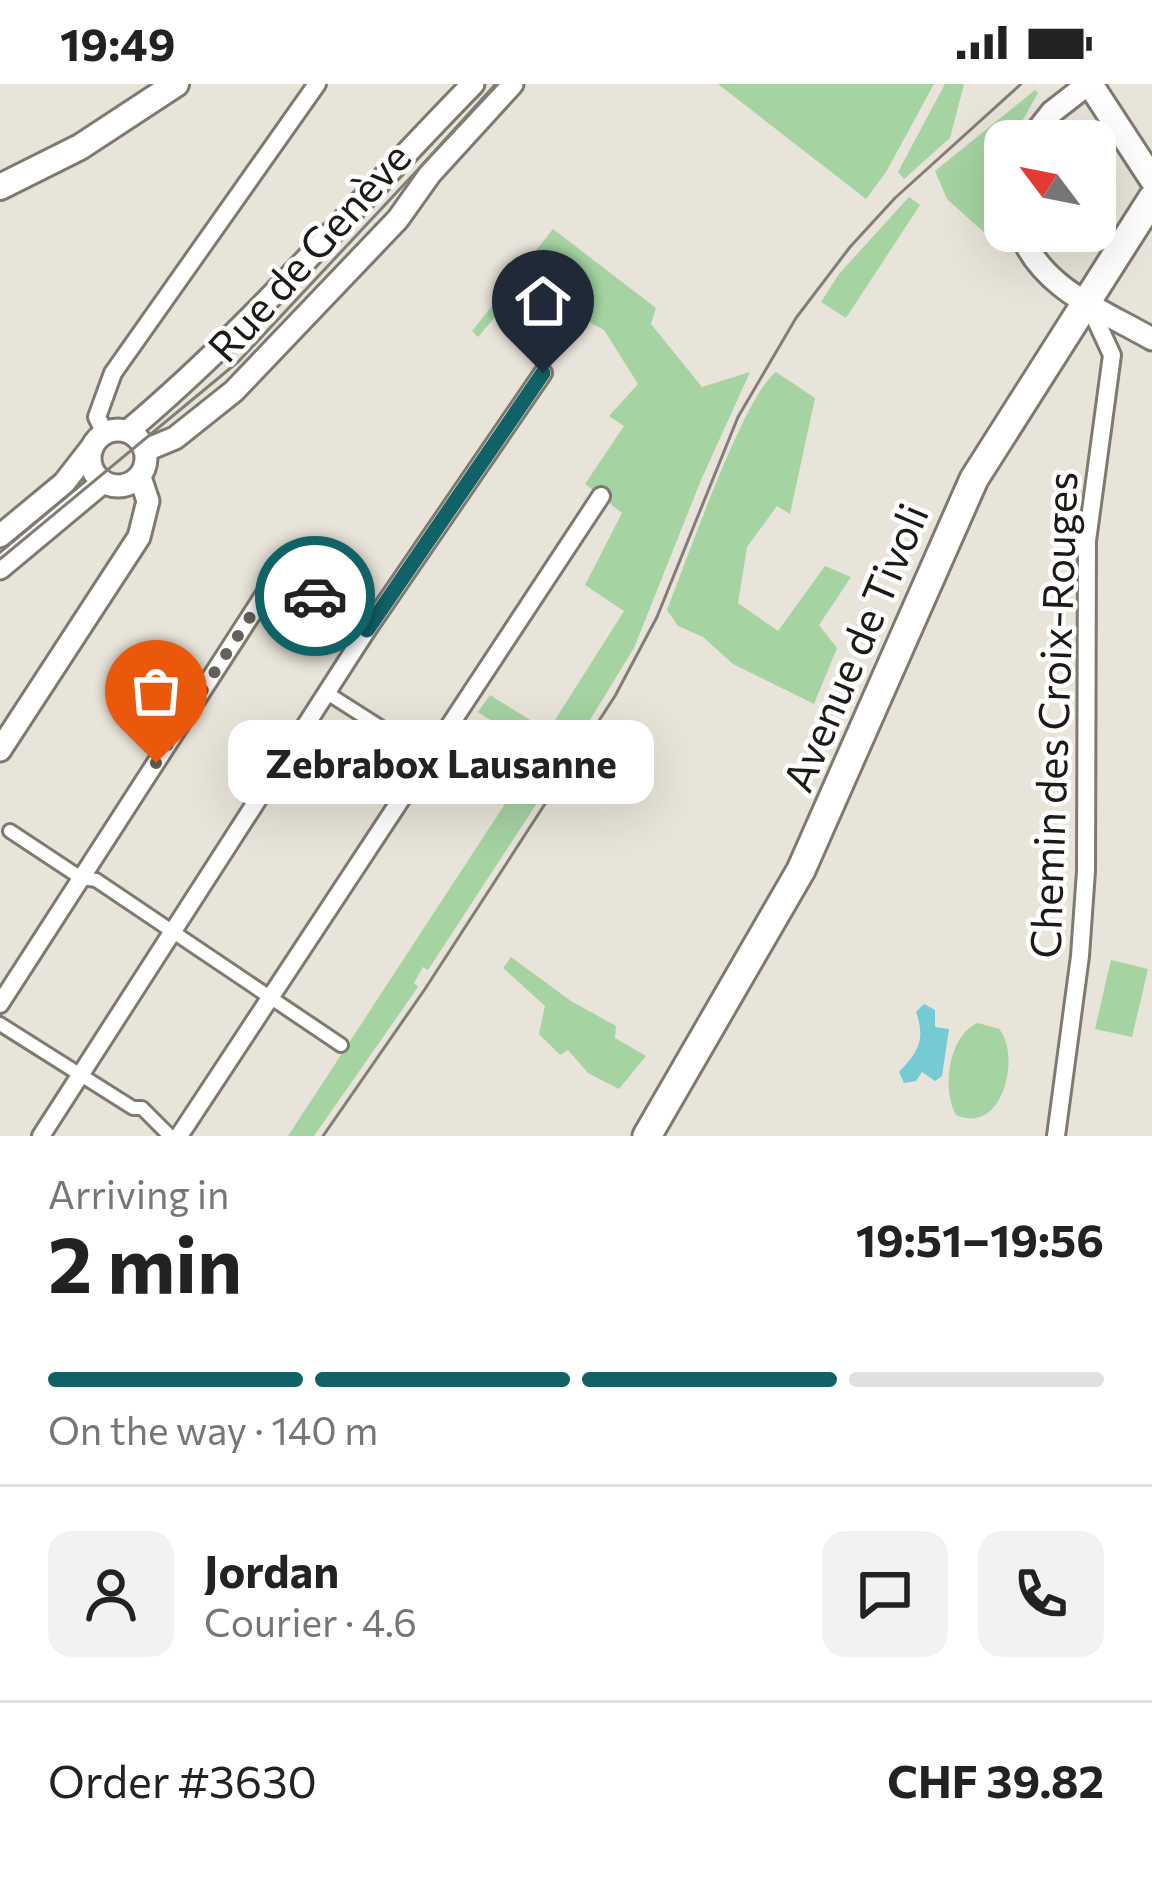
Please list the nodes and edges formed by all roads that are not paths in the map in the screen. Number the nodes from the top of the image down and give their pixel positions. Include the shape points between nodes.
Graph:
1 (187, 84) edge
2 (317, 84) edge
3 (473, 84) edge
4 (512, 84) edge
5 (1089, 84) edge
6 (166, 90) edge
7 (1046, 120) edge
8 (1152, 179) edge
9 (0, 187) edge
10 (1152, 199) edge
11 (1032, 252) edge
12 (1088, 302) junction
13 (1152, 340) edge
14 (543, 373) dead end
15 (108, 436) junction
16 (146, 450) junction
17 (140, 477) junction
18 (103, 482) junction
19 (601, 496) dead end
20 (0, 536) edge
21 (0, 568) edge
22 (367, 630) junction
23 (327, 693) junction
24 (0, 750) edge
25 (429, 758) junction
26 (10, 831) dead end
27 (82, 878) junction
28 (172, 934) junction
29 (270, 998) junction
30 (0, 1004) edge
31 (0, 1024) edge
32 (341, 1045) dead end
33 (80, 1075) junction
34 (40, 1136) edge
35 (170, 1136) edge
36 (179, 1136) edge
37 (647, 1136) edge
38 (1056, 1136) edge

1 - 6 main road
2 - 15 street via 113,374 97,417
3 - 15 street, Rue de Genève via 175,392
4 - 16 street, Rue de Genève via 249,377 186,430
5 - 7 street
5 - 8 main road
6 - 9 main road
10 - 12 main road, Avenue de Tivoli
11 - 12 street via 1058,286
12 - 13 street
12 - 37 main road, Avenue de Tivoli via 966,493 801,870
12 - 38 street, Chemin des Croix-Rouges via 1112,355 1088,541 1086,871
14 - 22 street
15 - 16 street via 136,435
15 - 18 street via 92,470
15 - 20 street, Rue de Genève
16 - 17 street
17 - 18 street via 122,486
17 - 24 street via 148,501 139,537
18 - 21 street
19 - 25 street
22 - 23 street
22 - 27 street via 279,572
23 - 25 street
23 - 28 street
25 - 29 street
26 - 27 street
27 - 28 street
27 - 30 street
28 - 29 street
28 - 33 street
29 - 32 street
29 - 36 street
31 - 33 street
33 - 34 street
33 - 35 street via 142,1108

